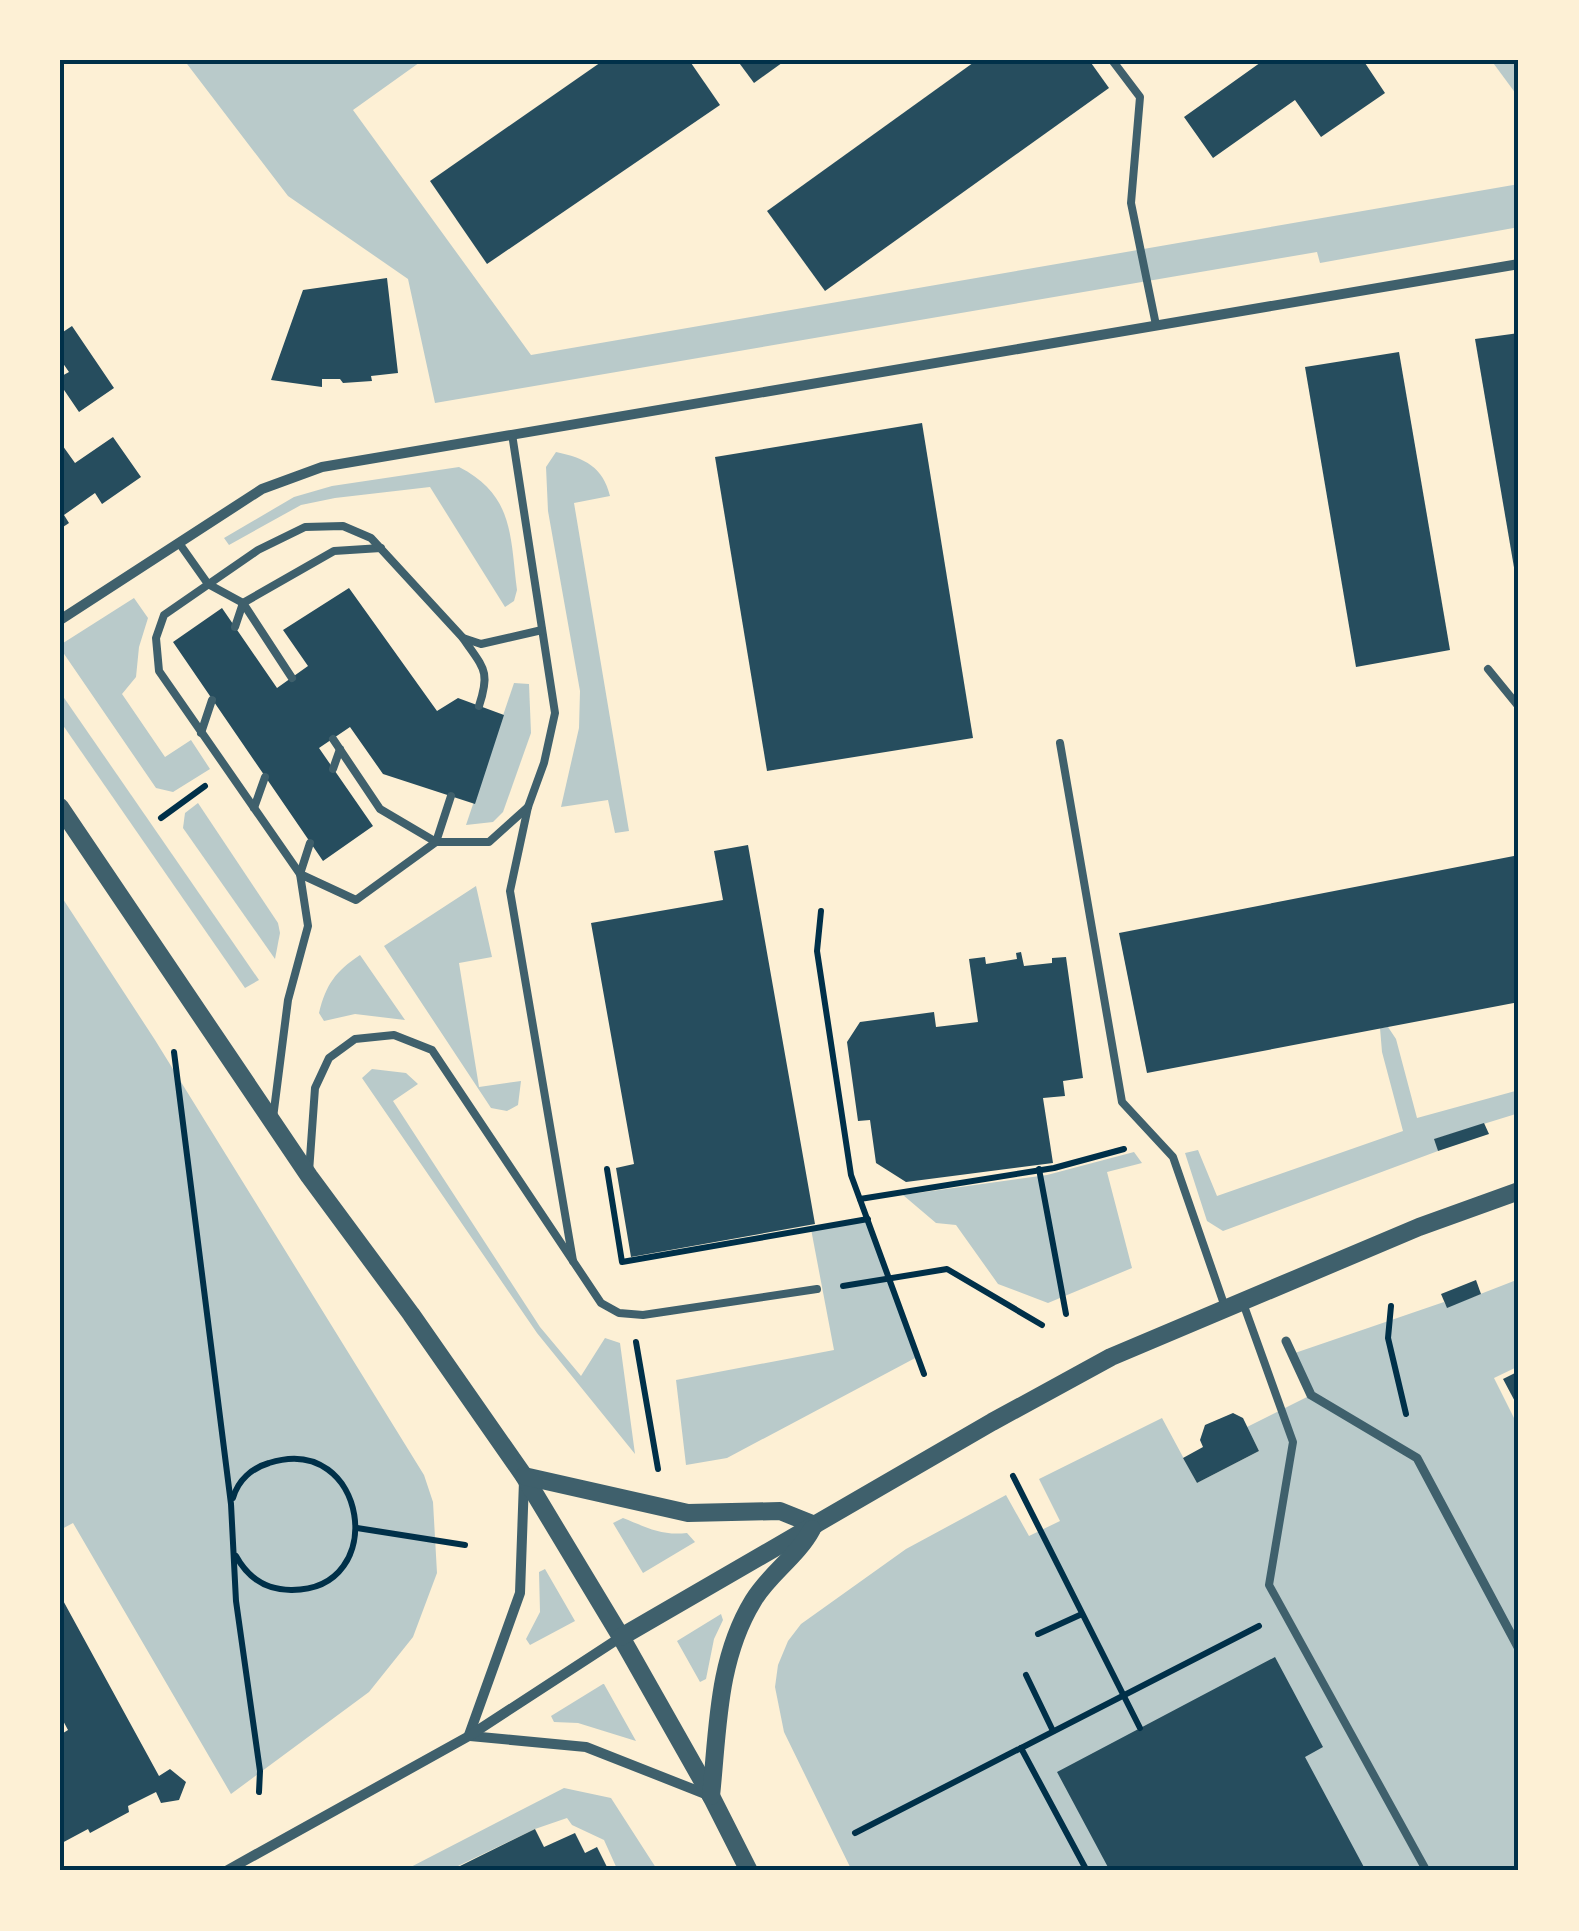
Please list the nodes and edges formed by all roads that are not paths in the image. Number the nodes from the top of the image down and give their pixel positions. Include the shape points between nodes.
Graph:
1 (1112, 60) edge
2 (1519, 264) edge
3 (1156, 325) junction
4 (512, 434) junction
5 (179, 543) junction
6 (381, 548) junction
7 (208, 584) junction
8 (243, 603) junction
9 (60, 620) edge
10 (235, 627) dead end
11 (542, 630) junction
12 (463, 638) junction
13 (1488, 669) dead end
14 (292, 678) dead end
15 (212, 700) dead end
16 (479, 706) dead end
17 (1519, 707) edge
18 (201, 733) junction
19 (332, 739) dead end
20 (1060, 743) dead end
21 (340, 749) junction
22 (333, 769) dead end
23 (264, 777) dead end
24 (451, 796) dead end
25 (528, 806) junction
26 (60, 807) edge
27 (254, 808) junction
28 (310, 842) dead end
29 (436, 842) junction
30 (300, 874) junction
31 (273, 1122) junction
32 (309, 1176) junction
33 (1519, 1191) edge
34 (573, 1261) junction
35 (817, 1290) road end
36 (1233, 1304) junction
37 (1286, 1341) dead end
38 (524, 1476) junction
39 (815, 1524) junction
40 (621, 1637) junction
41 (1519, 1649) edge
42 (468, 1736) junction
43 (711, 1796) junction
44 (1425, 1868) dead end
45 (226, 1871) edge
46 (749, 1871) edge

1 - 3 lane via 1140,97 1131,202
2 - 3 street
3 - 4 street
4 - 5 street via 322,467 262,489
4 - 11 lane
5 - 7 lane
5 - 9 street
6 - 7 lane via 343,526 305,527
6 - 8 lane via 334,551
6 - 12 lane
7 - 8 lane
7 - 18 lane via 164,615 156,638 160,671
8 - 10 lane
8 - 14 lane
11 - 12 lane via 480,644
11 - 25 lane via 555,713
12 - 16 lane via 487,682
13 - 17 lane
15 - 18 lane
18 - 27 lane
19 - 21 lane
20 - 36 lane via 1122,1102 1173,1156
21 - 22 lane
21 - 29 lane via 380,809
23 - 27 lane
24 - 29 lane
25 - 29 lane via 490,842
25 - 34 lane via 510,892
26 - 31 street
27 - 30 lane
28 - 30 lane
29 - 30 lane via 356,900
30 - 31 lane via 308,926 288,1000
31 - 32 street
32 - 34 lane via 315,1088 330,1058 354,1039 394,1035 432,1050
32 - 38 street
33 - 36 street
34 - 35 lane via 601,1303 619,1313
36 - 39 street via 1112,1357
36 - 44 lane via 1293,1442 1269,1586
37 - 41 street via 1311,1395 1417,1458
38 - 39 street via 688,1512 780,1511
38 - 40 street
38 - 42 street via 520,1593
39 - 40 street
39 - 43 street via 803,1547 755,1596 734,1637
40 - 42 street
40 - 43 street
42 - 43 street via 586,1747
42 - 45 street
43 - 46 street

